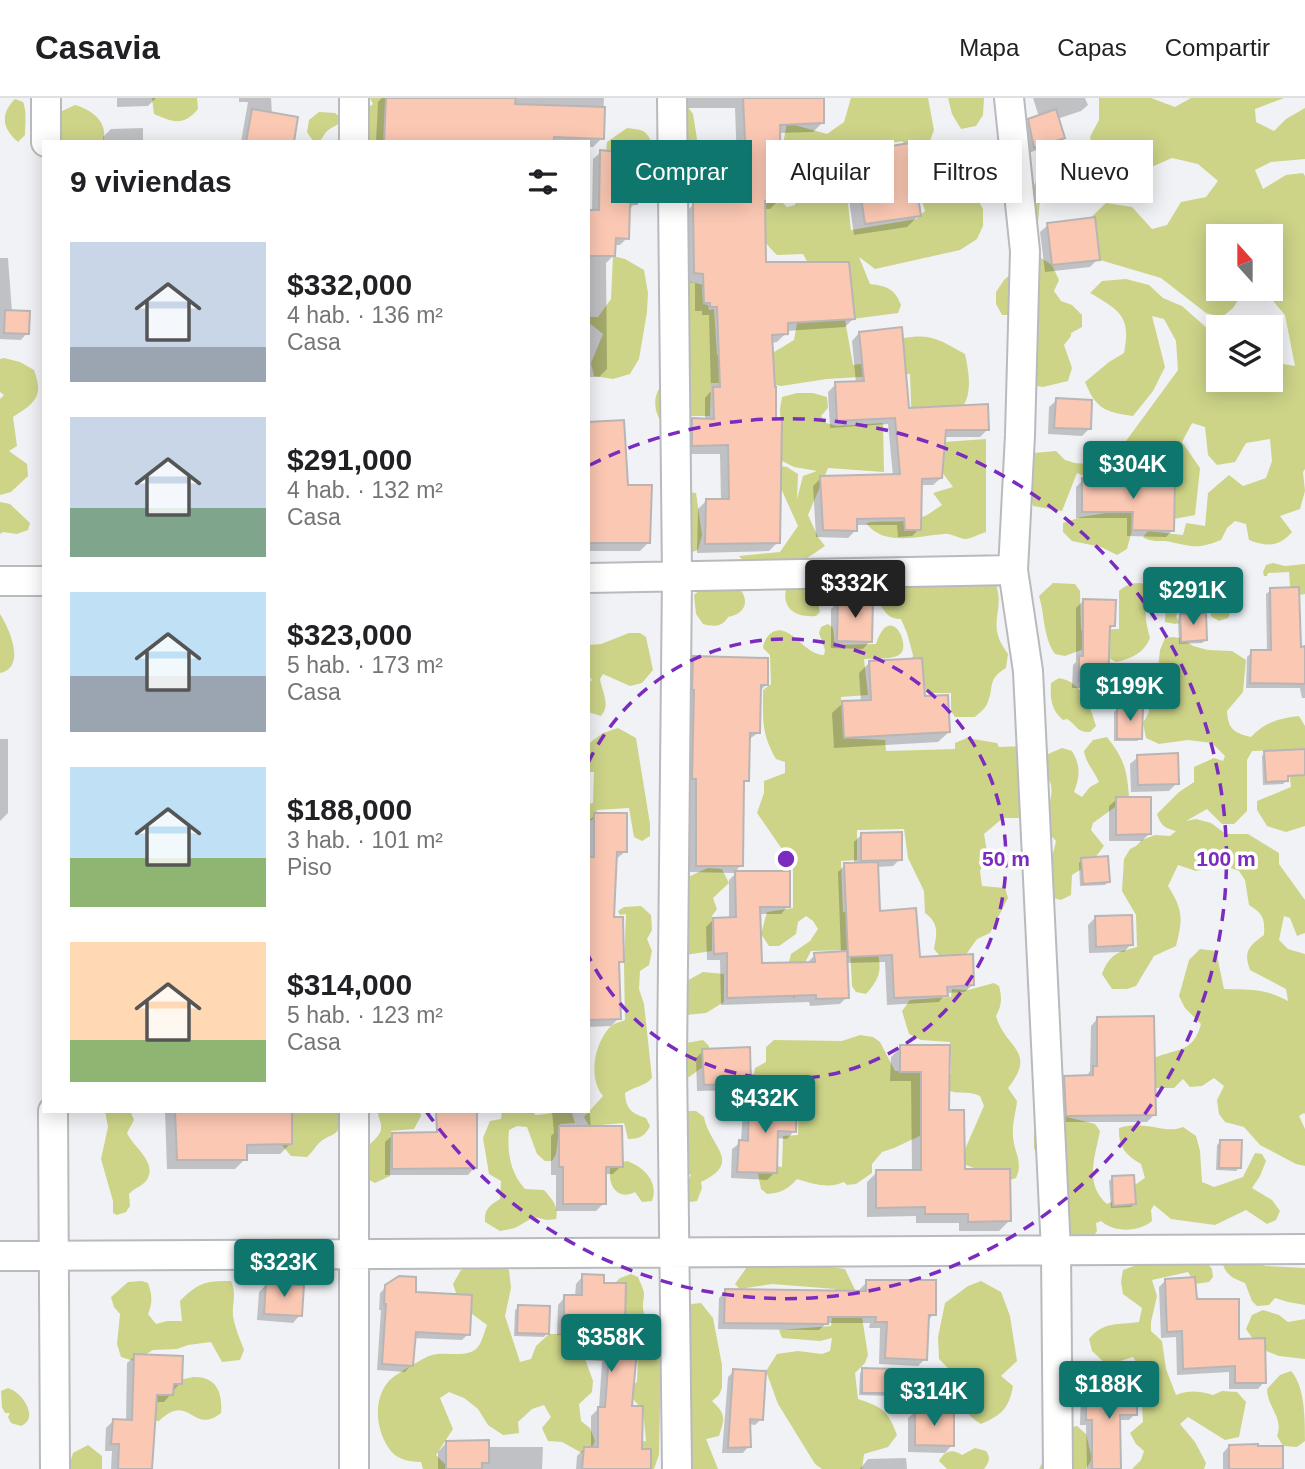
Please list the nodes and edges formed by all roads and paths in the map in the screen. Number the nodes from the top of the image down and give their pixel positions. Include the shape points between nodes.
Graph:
1 (46, 98) edge
2 (354, 98) edge
3 (672, 98) edge
4 (1009, 98) edge
5 (46, 140) edge
6 (354, 140) edge
7 (1013, 570) junction
8 (677, 577) junction
9 (590, 578) edge
10 (0, 581) edge
11 (42, 581) edge
12 (53, 1113) edge
13 (354, 1113) edge
14 (1305, 1249) edge
15 (1056, 1251) junction
16 (676, 1252) junction
17 (352, 1255) junction
18 (0, 1256) edge
19 (54, 1256) junction
20 (55, 1469) edge
21 (354, 1469) edge
22 (677, 1469) edge
23 (1058, 1469) edge

1 - 5 street
2 - 6 street
3 - 8 street
4 - 7 street via 1025,251
7 - 8 street
7 - 15 street via 1028,671
8 - 9 street
8 - 16 street via 672,1060
10 - 11 street
12 - 19 street
13 - 17 street
14 - 15 street
15 - 16 street
15 - 23 street
16 - 17 street
16 - 22 street
17 - 19 street
17 - 21 street
18 - 19 street
19 - 20 street

